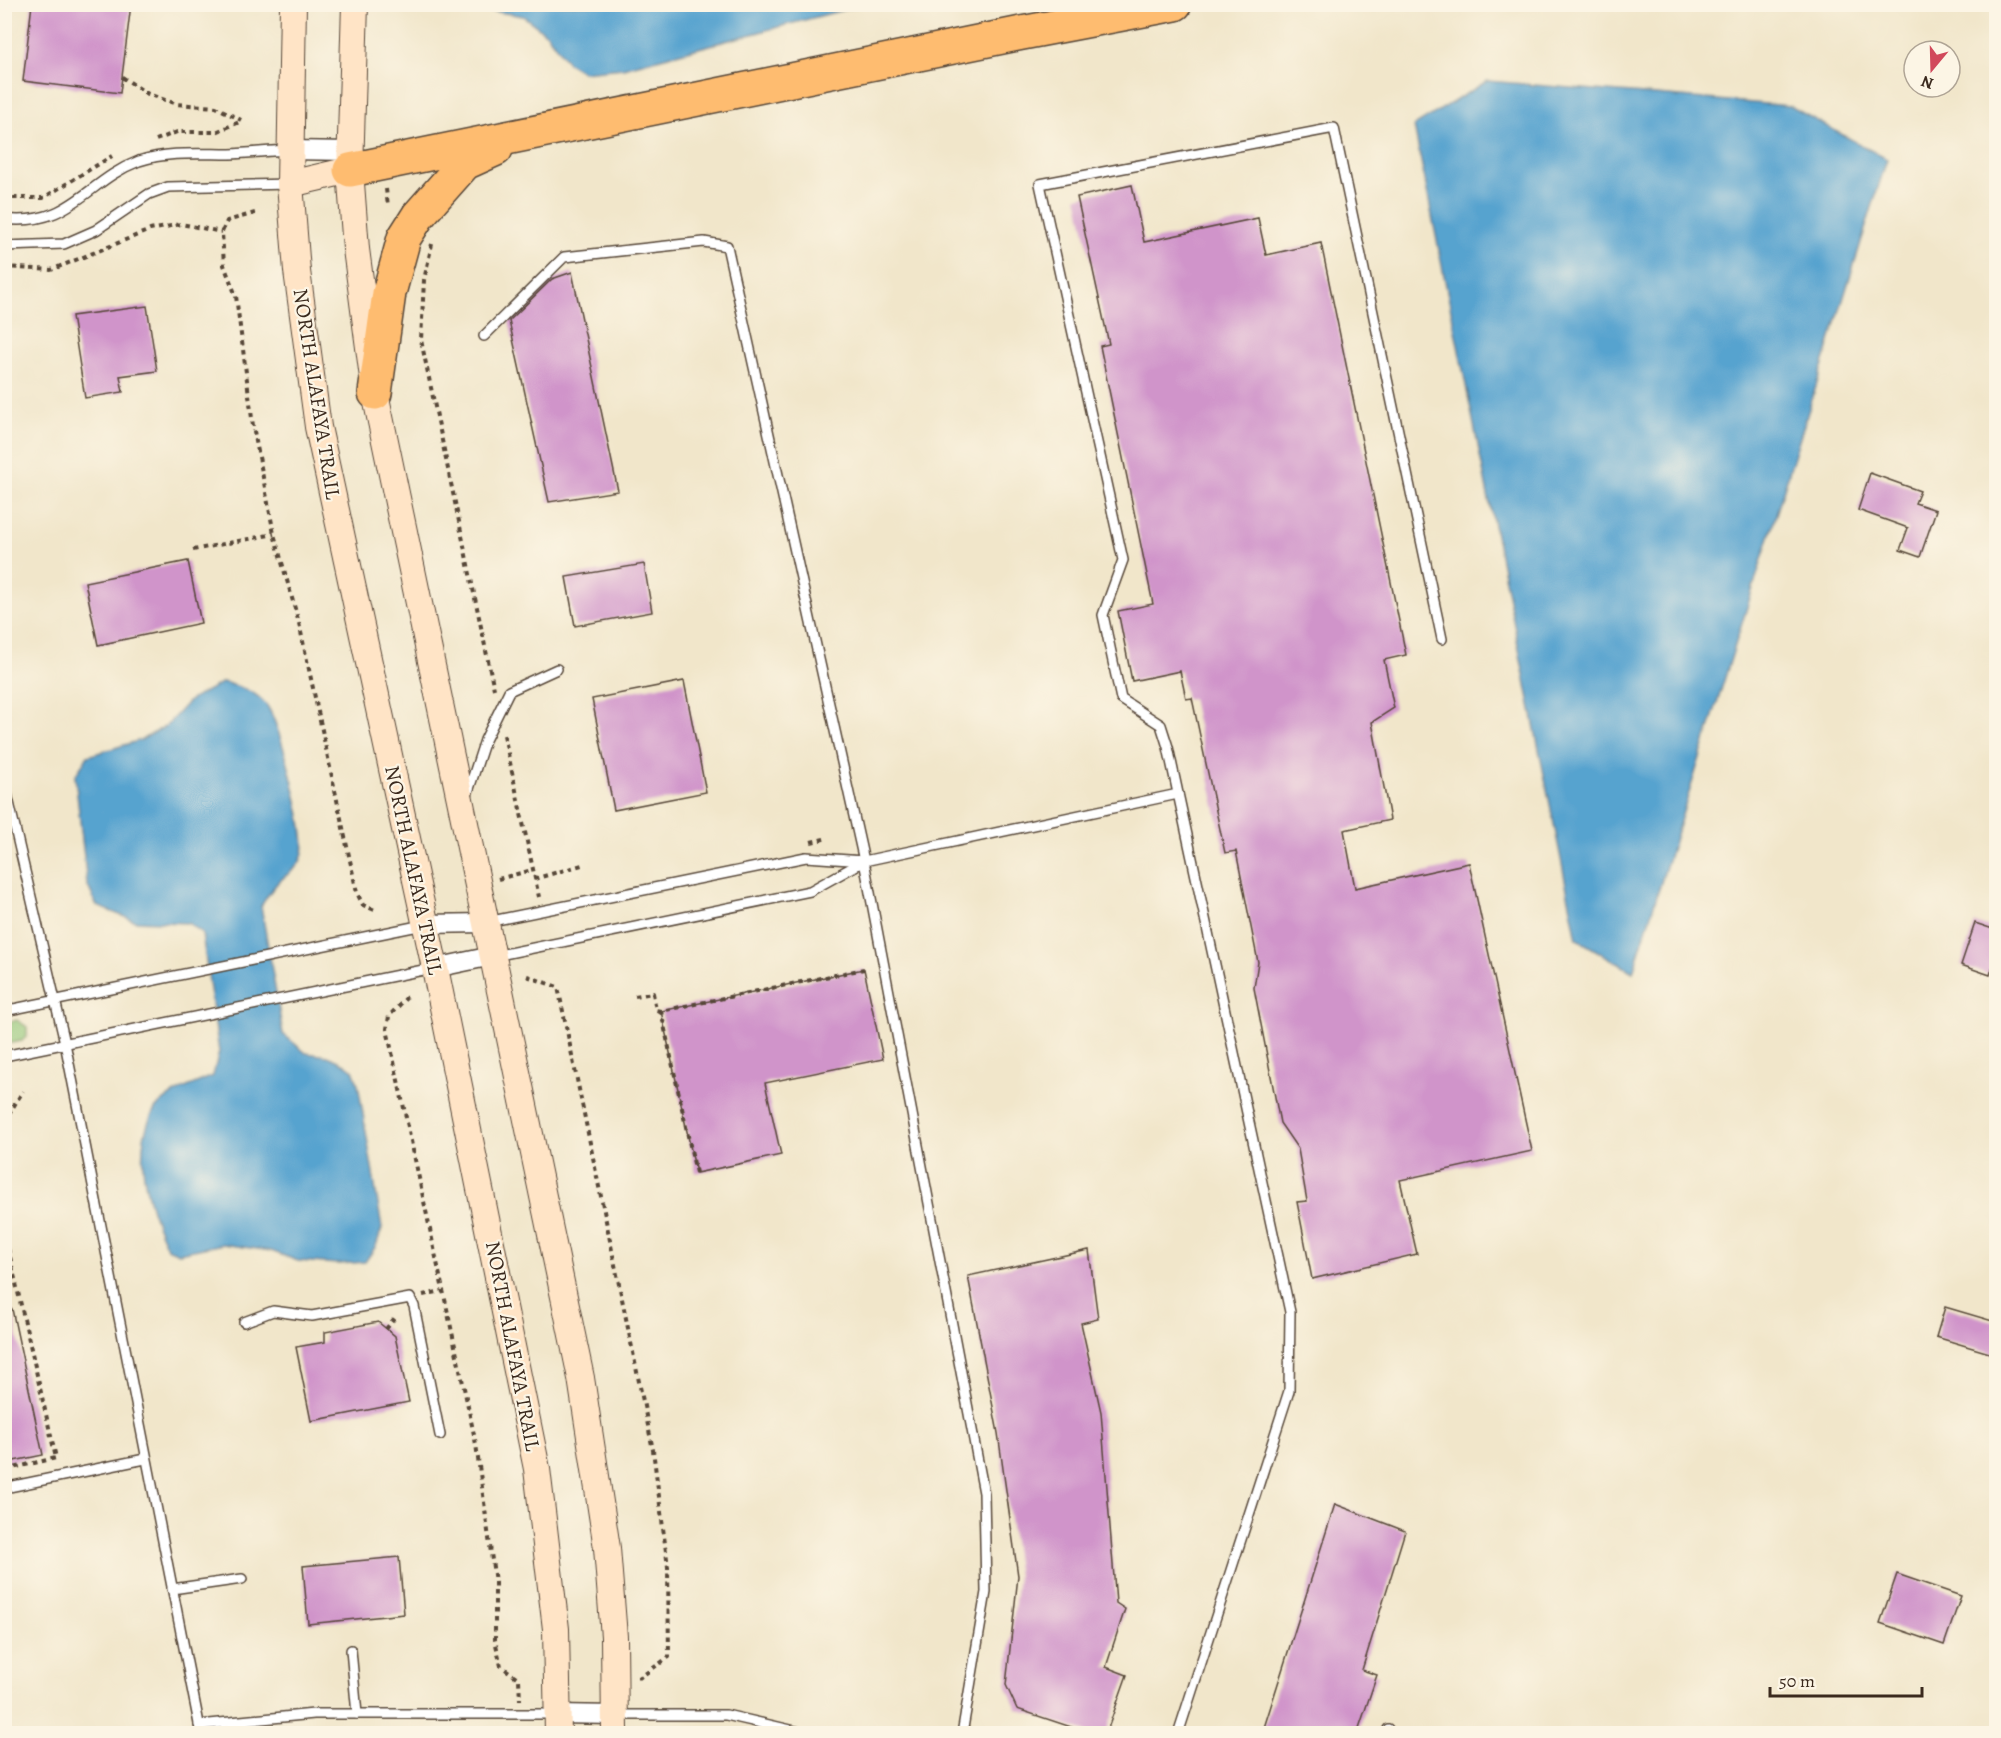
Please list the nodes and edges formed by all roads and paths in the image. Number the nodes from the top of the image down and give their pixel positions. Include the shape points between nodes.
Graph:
1 (293, 4) edge
2 (354, 4) edge
3 (1175, 4) edge
4 (122, 77) dead end
5 (242, 121) dead end
6 (531, 132) junction
7 (289, 150) junction
8 (350, 161) junction
9 (384, 180) dead end
10 (290, 184) junction
11 (388, 206) dead end
12 (255, 213) dead end
13 (4, 219) edge
14 (222, 232) junction
15 (433, 241) dead end
16 (4, 246) edge
17 (4, 267) edge
18 (484, 336) dead end
19 (375, 393) junction
20 (274, 534) junction
21 (194, 550) dead end
22 (1442, 639) dead end
23 (557, 669) dead end
24 (498, 712) junction
25 (4, 781) edge
26 (1178, 794) junction
27 (7, 800) edge
28 (462, 809) junction
29 (828, 838) dead end
30 (805, 843) dead end
31 (864, 861) junction
32 (582, 866) dead end
33 (532, 870) junction
34 (534, 879) junction
35 (494, 880) dead end
36 (549, 895) dead end
37 (377, 911) dead end
38 (485, 923) junction
39 (425, 924) junction
40 (492, 956) junction
41 (435, 968) junction
42 (864, 969) dead end
43 (527, 976) dead end
44 (635, 996) dead end
45 (407, 997) dead end
46 (54, 1000) junction
47 (4, 1011) edge
48 (661, 1011) junction
49 (64, 1043) junction
50 (4, 1056) edge
51 (23, 1091) dead end
52 (4, 1122) edge
53 (696, 1173) dead end
54 (4, 1231) edge
55 (244, 1322) dead end
56 (440, 1435) dead end
57 (145, 1459) junction
58 (4, 1470) edge
59 (4, 1488) edge
60 (242, 1579) dead end
61 (172, 1589) junction
62 (351, 1650) dead end
63 (521, 1713) junction
64 (357, 1714) junction
65 (623, 1721) edge
66 (558, 1724) edge
67 (200, 1729) edge
68 (808, 1734) edge
69 (962, 1734) edge
70 (1178, 1734) edge

1 - 7 main road, NORTH ALAFAYA TRAIL
2 - 8 main road
3 - 6 highway
4 - 5 path via 148,94 176,105 216,107
6 - 8 highway
6 - 19 highway via 465,163 418,216 404,238 389,293
7 - 8 street
7 - 10 main road, NORTH ALAFAYA TRAIL
7 - 13 lane via 161,155 118,171 56,214 32,220
8 - 10 main road
8 - 19 main road via 356,249
9 - 11 path
10 - 16 lane via 168,187 149,194 96,230 64,244
10 - 39 main road, NORTH ALAFAYA TRAIL via 299,293 318,427
12 - 14 path via 227,221
14 - 17 path via 181,224 150,230 51,270
14 - 20 path via 224,265 236,296 253,426
15 - 24 path via 424,280 421,340
18 - 31 lane via 564,257 704,242 727,246
19 - 28 main road
20 - 21 path
20 - 37 path via 299,623 357,893 363,905
22 - 26 lane via 1334,128 1041,184 1123,560 1103,615 1121,699 1161,725
23 - 24 lane via 508,691
24 - 28 lane
24 - 33 path
25 - 27 lane
26 - 31 lane
26 - 70 lane via 1290,1312 1289,1391
27 - 46 lane
28 - 38 main road
29 - 30 path
31 - 38 lane via 806,857
31 - 40 lane via 810,891
31 - 69 lane via 984,1493 986,1592
32 - 34 path
33 - 34 path
33 - 35 path
34 - 36 path via 538,897
38 - 39 street
38 - 40 main road
39 - 41 main road, NORTH ALAFAYA TRAIL
39 - 46 lane
40 - 41 street
40 - 65 main road via 581,1377 607,1548
41 - 49 lane
41 - 66 main road, NORTH ALAFAYA TRAIL via 537,1469 556,1629
42 - 48 path
43 - 65 path via 558,987 653,1450 668,1567 669,1657 639,1678
44 - 48 path via 653,993 656,1010
45 - 63 path via 389,1016 387,1029 476,1444 495,1582 495,1640 501,1666 519,1679
46 - 47 lane
46 - 49 lane
48 - 53 path
49 - 50 lane
49 - 57 lane
51 - 52 path
54 - 58 path via 56,1458
55 - 56 lane via 273,1311 312,1316 410,1298
57 - 59 lane
57 - 61 lane
60 - 61 lane
61 - 67 lane
62 - 64 lane
63 - 64 lane
63 - 66 lane
64 - 67 lane via 315,1714
65 - 66 street
65 - 68 lane via 726,1715

